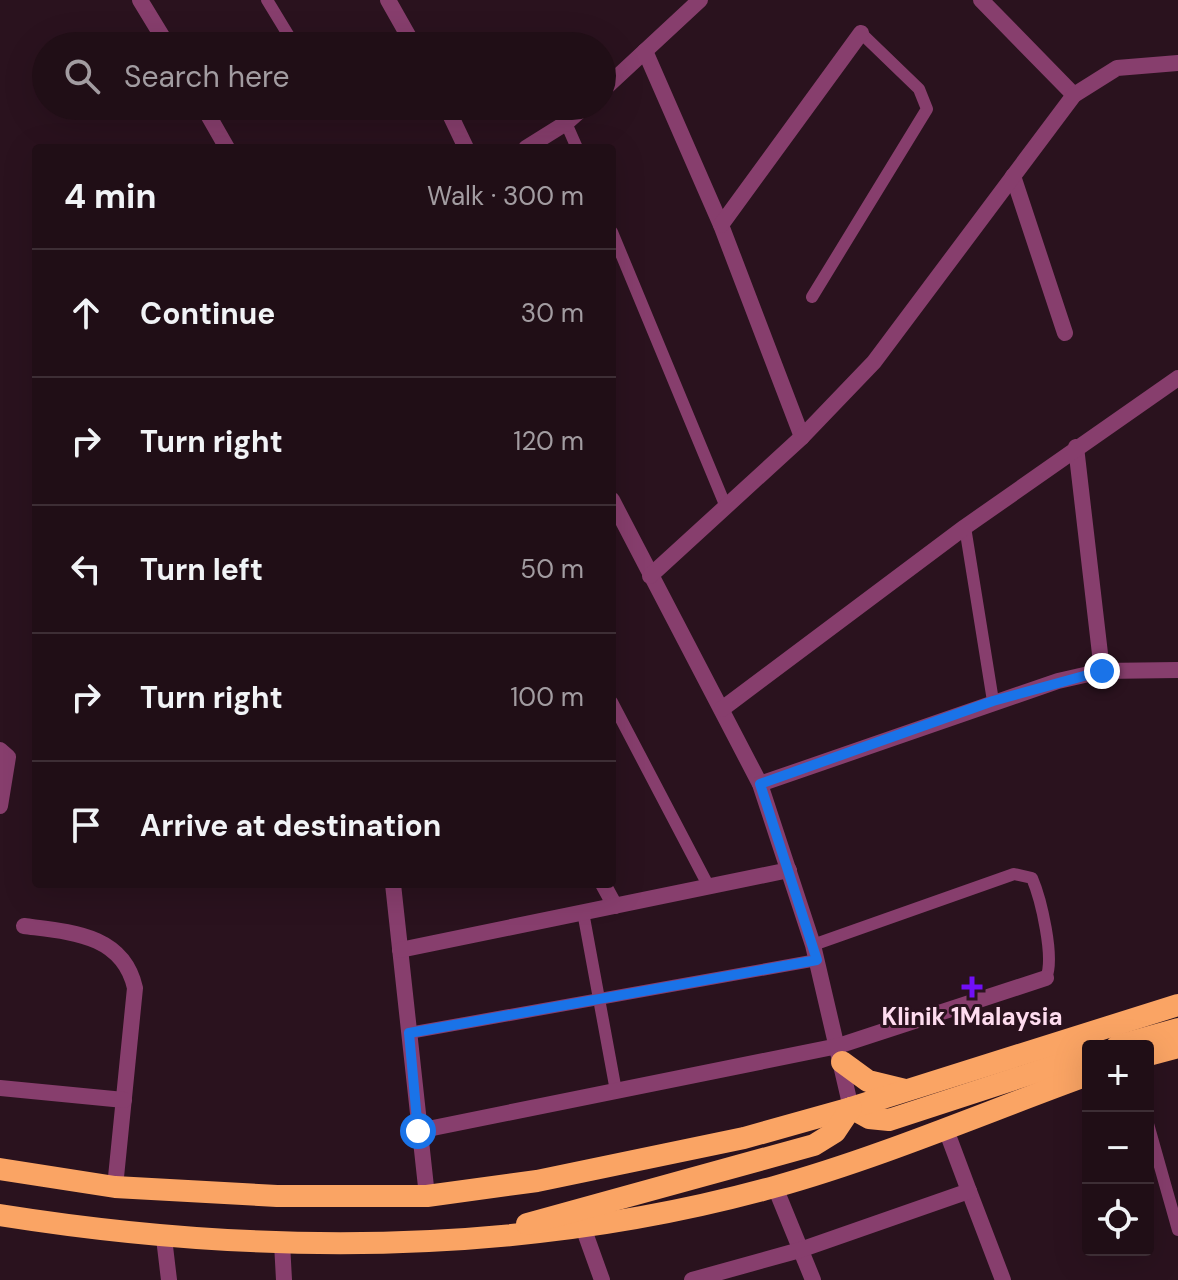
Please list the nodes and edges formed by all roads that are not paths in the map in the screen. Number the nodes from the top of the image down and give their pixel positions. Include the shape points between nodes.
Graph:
1 (140, 0) edge
2 (267, 0) edge
3 (388, 0) edge
4 (700, 0) edge
5 (981, 0) edge
6 (159, 32) edge
7 (286, 32) edge
8 (406, 32) edge
9 (861, 33) joint
10 (645, 51) junction
11 (1178, 63) edge
12 (616, 78) edge
13 (1074, 95) junction
14 (211, 120) edge
15 (453, 120) edge
16 (569, 120) edge
17 (566, 123) junction
18 (225, 144) edge
19 (464, 144) edge
20 (532, 144) edge
21 (575, 144) edge
22 (1013, 176) junction
23 (721, 225) junction
24 (616, 242) edge
25 (812, 297) dead end
26 (1065, 333) dead end
27 (1178, 378) edge
28 (802, 437) junction
29 (1076, 447) junction
30 (726, 507) junction
31 (616, 508) edge
32 (965, 527) junction
33 (650, 576) junction
34 (1178, 670) edge
35 (1102, 671) junction
36 (993, 701) junction
37 (722, 709) junction
38 (616, 710) edge
39 (0, 750) edge
40 (760, 784) junction
41 (0, 806) edge
42 (789, 870) junction
43 (709, 887) junction
44 (393, 888) edge
45 (605, 888) edge
46 (615, 906) junction
47 (583, 912) junction
48 (24, 926) dead end
49 (400, 950) junction
50 (815, 953) junction
51 (1046, 978) joint
52 (600, 999) junction
53 (1178, 1005) edge
54 (1178, 1029) edge
55 (409, 1033) junction
56 (1139, 1040) edge
57 (1178, 1047) edge
58 (1154, 1053) edge
59 (840, 1054) junction
60 (1082, 1057) edge
61 (1082, 1077) edge
62 (0, 1088) edge
63 (906, 1090) junction
64 (616, 1091) junction
65 (124, 1100) junction
66 (851, 1108) junction
67 (945, 1127) junction
68 (418, 1131) junction
69 (1154, 1145) edge
70 (0, 1169) edge
71 (115, 1187) junction
72 (775, 1187) junction
73 (969, 1191) junction
74 (427, 1196) junction
75 (0, 1215) edge
76 (584, 1230) junction
77 (1178, 1230) edge
78 (164, 1238) junction
79 (465, 1239) junction
80 (282, 1243) junction
81 (800, 1250) junction
82 (169, 1280) edge
83 (284, 1280) edge
84 (602, 1280) edge
85 (692, 1280) edge
86 (813, 1280) edge
87 (1003, 1280) edge

1 - 6 street
2 - 7 lane
3 - 8 street
4 - 10 street
5 - 13 street
9 - 23 street
9 - 25 lane via 919,89 927,109
10 - 12 street
10 - 23 street
11 - 13 street via 1117,68
13 - 22 street
14 - 18 street
15 - 19 street
16 - 17 street
17 - 20 street
17 - 21 lane
22 - 26 street
22 - 28 street via 874,362
23 - 28 street
24 - 30 lane
27 - 29 street
28 - 30 street
29 - 32 street
29 - 35 street
30 - 33 street
31 - 33 street
32 - 36 lane
32 - 37 street
33 - 37 street
34 - 35 street
35 - 36 street
36 - 40 street
37 - 40 street
38 - 43 lane
39 - 41 street via 8,757
40 - 42 street
42 - 43 street
42 - 50 street
43 - 46 street
44 - 49 street
45 - 46 street
46 - 47 street
47 - 49 street
47 - 52 lane
48 - 65 street via 75,932 113,948 131,969 135,988
49 - 55 street
50 - 51 lane via 1014,874 1032,878 1037,892 1049,958
50 - 52 lane
50 - 59 street
51 - 59 street
52 - 55 lane
52 - 64 lane
53 - 63 highway
54 - 56 highway
55 - 68 street
57 - 58 highway
59 - 63 highway via 868,1081
59 - 64 street
59 - 66 street
60 - 66 highway via 889,1120 869,1118
61 - 67 highway
62 - 65 street
63 - 66 highway
64 - 68 street
65 - 71 street
66 - 74 highway via 631,1164
66 - 79 highway via 835,1132 814,1145
67 - 72 highway
67 - 73 street
68 - 74 street
69 - 77 lane
70 - 71 highway
71 - 74 highway via 277,1196
72 - 76 highway
72 - 81 street
73 - 81 street
73 - 87 street
75 - 78 highway
76 - 79 highway
76 - 84 street
78 - 80 highway
78 - 82 street
79 - 80 highway via 366,1246
80 - 83 street
81 - 85 street
81 - 86 street

